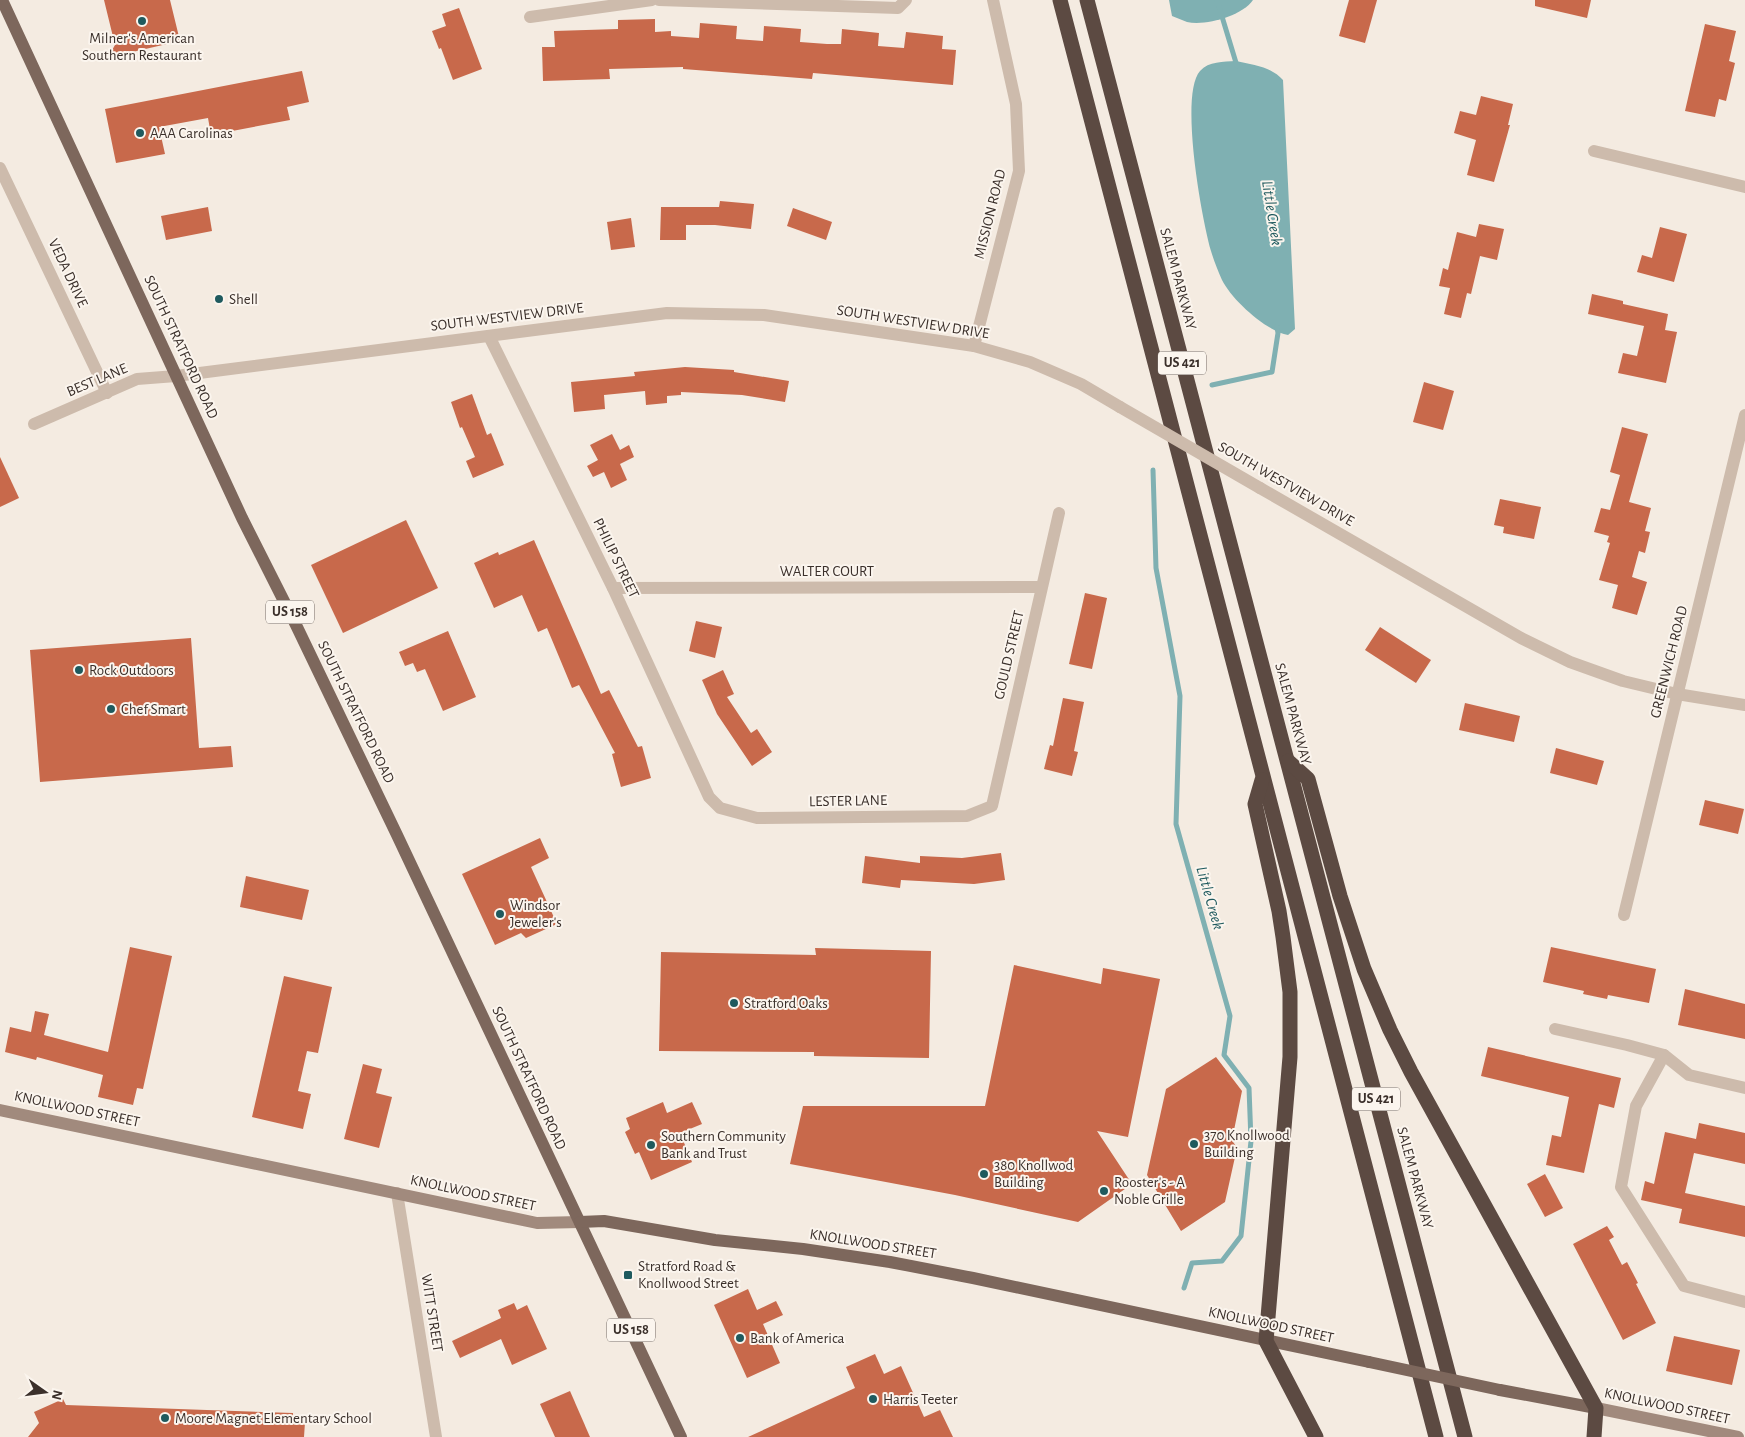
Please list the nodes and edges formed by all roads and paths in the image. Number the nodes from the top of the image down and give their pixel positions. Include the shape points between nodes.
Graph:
1 (2, 0) edge
2 (652, 0) edge
3 (659, 0) edge
4 (906, 0) edge
5 (992, 0) edge
6 (1060, 0) edge
7 (1088, 0) edge
8 (530, 17) dead end
9 (1594, 151) dead end
10 (0, 168) edge
11 (1745, 187) edge
12 (489, 336) junction
13 (974, 346) junction
14 (176, 376) junction
15 (107, 393) junction
16 (1745, 415) edge
17 (34, 424) dead end
18 (1059, 513) dead end
19 (1041, 587) junction
20 (613, 588) junction
21 (1678, 694) junction
22 (1745, 705) edge
23 (1288, 761) junction
24 (1262, 779) junction
25 (709, 797) joint
26 (992, 806) joint
27 (1624, 915) dead end
28 (1555, 1029) dead end
29 (1664, 1055) junction
30 (1745, 1088) edge
31 (0, 1110) edge
32 (397, 1194) junction
33 (580, 1222) junction
34 (1745, 1302) edge
35 (1266, 1341) junction
36 (1596, 1408) junction
37 (436, 1437) edge
38 (681, 1437) edge
39 (1316, 1437) edge
40 (1436, 1437) edge
41 (1464, 1437) edge
42 (1594, 1437) edge
43 (1738, 1437) edge

1 - 14 main road, SOUTH STRATFORD ROAD / US 158
2 - 8 street
3 - 4 street via 898,8
5 - 13 street, MISSION ROAD via 1016,104 1019,171
6 - 24 highway, US 421
7 - 23 highway, SALEM PARKWAY / US 421
9 - 11 street
10 - 15 street, VEDA DRIVE
12 - 13 street, SOUTH WESTVIEW DRIVE via 667,313 764,315
12 - 14 street, SOUTH WESTVIEW DRIVE
12 - 20 street, PHILIP STREET
13 - 21 street, SOUTH WESTVIEW DRIVE, bridge via 1030,362 1080,384 1522,638 1570,662 1623,681
14 - 15 street, BEST LANE via 137,379
14 - 33 main road, SOUTH STRATFORD ROAD / US 158
15 - 17 street, BEST LANE
16 - 21 street, GREENWICH ROAD
18 - 19 street, GOULD STREET
19 - 20 street, WALTER COURT
19 - 26 street, GOULD STREET
20 - 25 street, PHILIP STREET
21 - 22 street, SOUTH WESTVIEW DRIVE
21 - 27 street, GREENWICH ROAD
23 - 36 highway via 1308,779 1354,939 1390,1030
23 - 41 highway, SALEM PARKWAY / US 421
24 - 35 highway via 1255,804 1279,911 1291,1025
24 - 40 highway, US 421
25 - 26 street, LESTER LANE via 720,808 756,818 967,816
28 - 29 street
29 - 30 street via 1689,1075
29 - 34 street via 1636,1106 1621,1187 1684,1286
31 - 32 main road, KNOLLWOOD STREET
32 - 33 main road, KNOLLWOOD STREET via 537,1223
32 - 37 street, WITT STREET
33 - 35 main road, KNOLLWOOD STREET via 604,1221 715,1240 881,1261
33 - 38 main road, SOUTH STRATFORD ROAD / US 158
35 - 36 main road, KNOLLWOOD STREET, bridge
35 - 39 highway
36 - 42 highway
36 - 43 main road, KNOLLWOOD STREET

